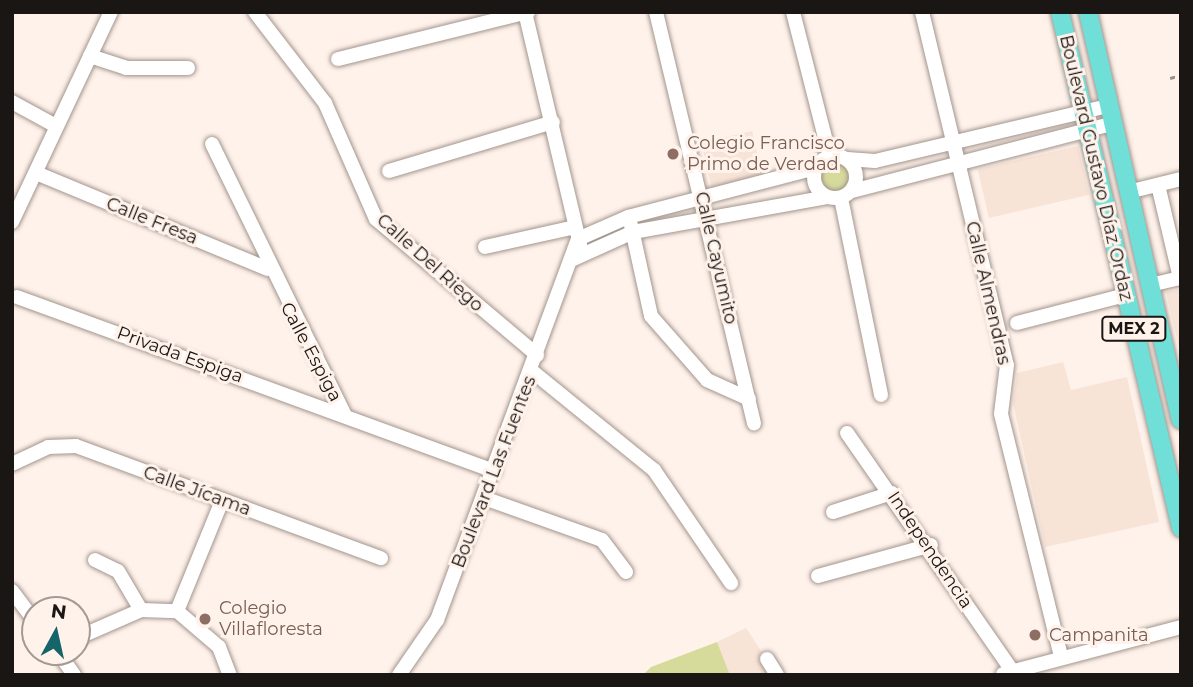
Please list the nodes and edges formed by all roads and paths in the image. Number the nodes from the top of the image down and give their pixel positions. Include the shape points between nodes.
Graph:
1 (111, 12) edge
2 (255, 12) edge
3 (526, 12) edge
4 (656, 12) edge
5 (793, 12) edge
6 (922, 12) edge
7 (1060, 12) edge
8 (1088, 12) edge
9 (90, 56) junction
10 (338, 59) dead end
11 (188, 68) dead end
12 (1181, 75) edge
13 (1170, 78) dead end
14 (12, 102) edge
15 (1107, 106) junction
16 (1081, 112) junction
17 (553, 122) junction
18 (1112, 124) junction
19 (56, 126) junction
20 (1086, 130) junction
21 (953, 141) junction
22 (212, 144) dead end
23 (830, 157) junction
24 (847, 159) junction
25 (957, 159) junction
26 (816, 168) junction
27 (389, 170) dead end
28 (36, 173) junction
29 (1181, 179) edge
30 (1158, 185) junction
31 (1128, 192) junction
32 (840, 195) junction
33 (703, 201) junction
34 (628, 217) junction
35 (707, 217) junction
36 (12, 222) edge
37 (633, 232) junction
38 (577, 245) junction
39 (485, 247) dead end
40 (268, 269) junction
41 (1180, 278) edge
42 (1150, 285) junction
43 (1125, 295) junction
44 (17, 297) dead end
45 (1017, 323) dead end
46 (537, 355) junction
47 (532, 370) junction
48 (881, 395) dead end
49 (749, 400) junction
50 (344, 413) junction
51 (1181, 420) edge
52 (754, 423) dead end
53 (847, 433) dead end
54 (12, 464) edge
55 (494, 471) junction
56 (892, 493) junction
57 (484, 498) junction
58 (222, 501) junction
59 (833, 512) dead end
60 (1181, 528) edge
61 (931, 545) junction
62 (382, 558) dead end
63 (95, 560) dead end
64 (626, 572) dead end
65 (818, 576) dead end
66 (731, 583) dead end
67 (141, 610) junction
68 (177, 611) junction
69 (1181, 627) edge
70 (91, 628) edge
71 (1060, 656) junction
72 (767, 659) dead end
73 (1009, 673) edge
74 (230, 675) edge
75 (399, 675) edge
76 (777, 675) edge

1 - 9 street
2 - 46 street, Calle Del Riego via 325,103 376,219
3 - 10 street
3 - 17 street
4 - 33 street, Calle Cayumito
5 - 23 street
6 - 21 street, Calle Almendras
7 - 16 main road, Boulevard Gustavo Díaz Ordaz / MEX 2
8 - 15 main road, Boulevard Gustavo Díaz Ordaz / MEX 2
9 - 11 street via 126,68
9 - 19 street
12 - 13 path
14 - 19 street
15 - 16 street
15 - 18 main road, Boulevard Gustavo Díaz Ordaz / MEX 2
16 - 20 main road, Boulevard Gustavo Díaz Ordaz / MEX 2
16 - 21 street
17 - 27 street
17 - 38 street
18 - 20 street
18 - 31 main road, Boulevard Gustavo Díaz Ordaz / MEX 2
19 - 28 street
20 - 25 street
20 - 43 main road, Boulevard Gustavo Díaz Ordaz / MEX 2
21 - 24 street via 876,161
21 - 25 street, Calle Almendras
22 - 40 street, Calle Espiga
23 - 24 street
23 - 26 street
24 - 32 street via 856,170
25 - 32 street
25 - 71 street, Calle Almendras via 1007,365 1001,414
26 - 32 street via 817,188
26 - 33 street
28 - 36 street
28 - 40 street, Calle Fresa
29 - 30 street
30 - 31 street
30 - 41 street
31 - 42 main road, Boulevard Gustavo Díaz Ordaz / MEX 2
32 - 35 street
32 - 48 street
33 - 34 street
33 - 35 street, Calle Cayumito
34 - 37 street
34 - 38 street
35 - 37 street
35 - 49 street, Calle Cayumito
37 - 38 street
37 - 49 street via 651,316 707,380
38 - 39 street
38 - 46 street, Boulevard Las Fuentes
40 - 50 street, Calle Espiga
41 - 42 street
42 - 51 main road, Boulevard Gustavo Díaz Ordaz / MEX 2
43 - 45 street
43 - 60 main road, Boulevard Gustavo Díaz Ordaz / MEX 2
44 - 50 street, Privada Espiga
46 - 47 street, Boulevard Las Fuentes
47 - 55 street, Boulevard Las Fuentes
47 - 66 street via 654,470
49 - 52 street, Calle Cayumito
50 - 55 street, Calle Espiga
53 - 56 street, Independencia
54 - 58 street, Calle Jícama via 48,447 76,446
55 - 57 street, Boulevard Las Fuentes
56 - 59 street
56 - 61 street, Independencia
57 - 64 street via 602,540
57 - 75 street, Boulevard Las Fuentes via 437,620
58 - 62 street, Calle Jícama
58 - 68 street
61 - 65 street
61 - 73 street, Independencia
63 - 67 street via 118,571
67 - 68 street
67 - 70 street
68 - 74 street via 219,647
69 - 71 street
71 - 73 street
72 - 76 street

